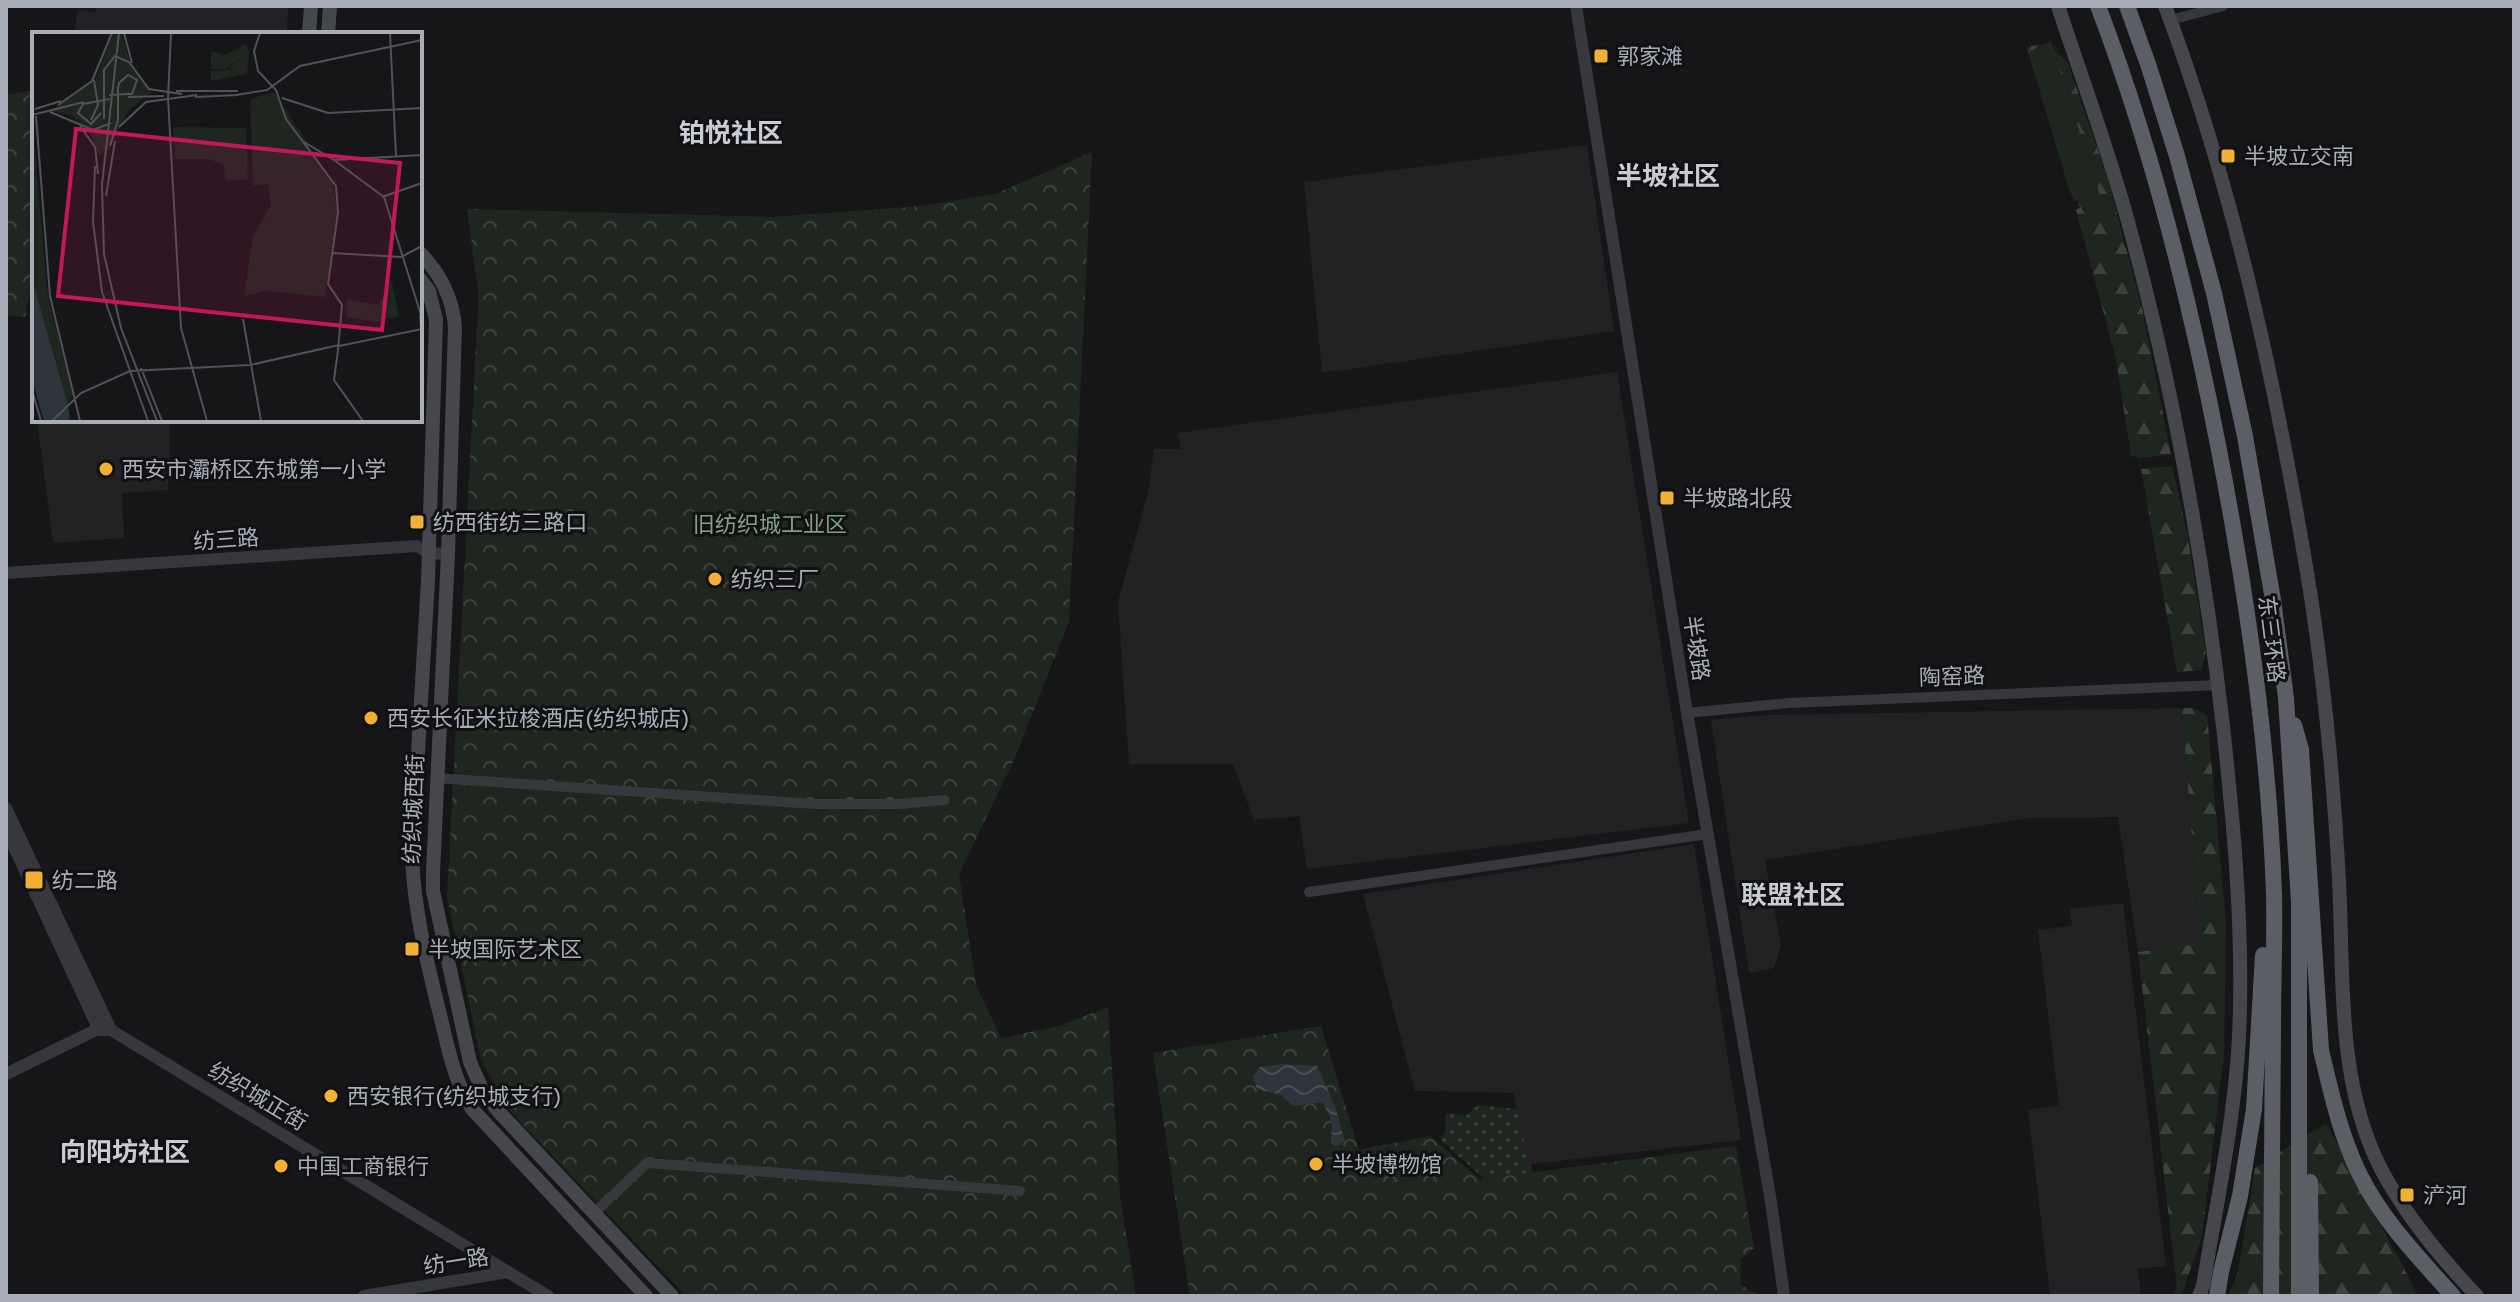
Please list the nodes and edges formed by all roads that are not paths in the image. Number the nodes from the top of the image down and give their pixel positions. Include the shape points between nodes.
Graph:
1 (311, 6) edge
2 (330, 6) edge
3 (1576, 6) edge
4 (2058, 6) edge
5 (2098, 6) edge
6 (2127, 6) edge
7 (2223, 6) edge
8 (2168, 13) edge
9 (309, 32) edge
10 (328, 32) edge
11 (422, 256) edge
12 (422, 282) edge
13 (428, 553) junction
14 (448, 554) junction
15 (6, 573) edge
16 (2218, 685) junction
17 (2286, 698) junction
18 (1687, 713) junction
19 (436, 778) junction
20 (945, 800) dead end
21 (6, 808) edge
22 (6, 830) edge
23 (1708, 834) junction
24 (1309, 892) dead end
25 (2274, 894) junction
26 (106, 1028) junction
27 (6, 1074) edge
28 (2300, 1112) junction
29 (1020, 1191) dead end
30 (595, 1212) junction
31 (508, 1272) junction
32 (2462, 1280) junction
33 (364, 1296) edge
34 (548, 1296) edge
35 (646, 1296) edge
36 (672, 1296) edge
37 (1784, 1296) edge
38 (2199, 1296) edge
39 (2215, 1296) edge
40 (2271, 1296) edge
41 (2299, 1296) edge
42 (2311, 1296) edge
43 (2446, 1296) edge
44 (2453, 1296) edge
45 (2477, 1296) edge

1 - 9 main road
2 - 10 main road
3 - 18 street, 半坡路
4 - 16 main road via 2152,315 2200,547
5 - 25 highway, 东三环路 via 2142,132 2203,364 2250,628
6 - 17 highway, 东三环路 via 2177,156 2217,306 2262,531
7 - 8 street
8 - 32 main road via 2219,174 2280,416 2327,732 2348,1059 2361,1118 2387,1178
11 - 14 main road, 纺织城西街 via 454,312
12 - 13 main road, 纺织城西街 via 436,320
13 - 14 street, 纺三路
13 - 15 street, 纺三路 via 417,546
13 - 35 main road, 纺织城西街 via 413,884 457,1079 483,1123
14 - 19 main road, 纺织城西街
16 - 18 street, 陶窑路 via 1789,703
16 - 38 main road via 2238,885 2240,1008 2235,1084
17 - 28 highway, 东三环路 via 2299,902
17 - 44 highway, bridge via 2301,750 2321,1050 2337,1119 2360,1175 2384,1214
18 - 23 street, 半坡路
19 - 20 street via 831,805
19 - 30 main road, 纺织城西街 via 433,891 473,1072 499,1112
21 - 26 street
22 - 26 street
23 - 24 street
23 - 37 street, 半坡路
25 - 39 highway via 2264,949 2254,1109 2240,1196
25 - 40 highway, 东三环路
26 - 27 street
26 - 31 street, 纺织城正街
28 - 41 highway, 东三环路
28 - 42 highway via 2309,1148
29 - 30 street via 647,1163
30 - 36 main road, 纺织城西街
31 - 33 street, 纺一路
31 - 34 street, 纺一路
32 - 43 street
32 - 45 main road

